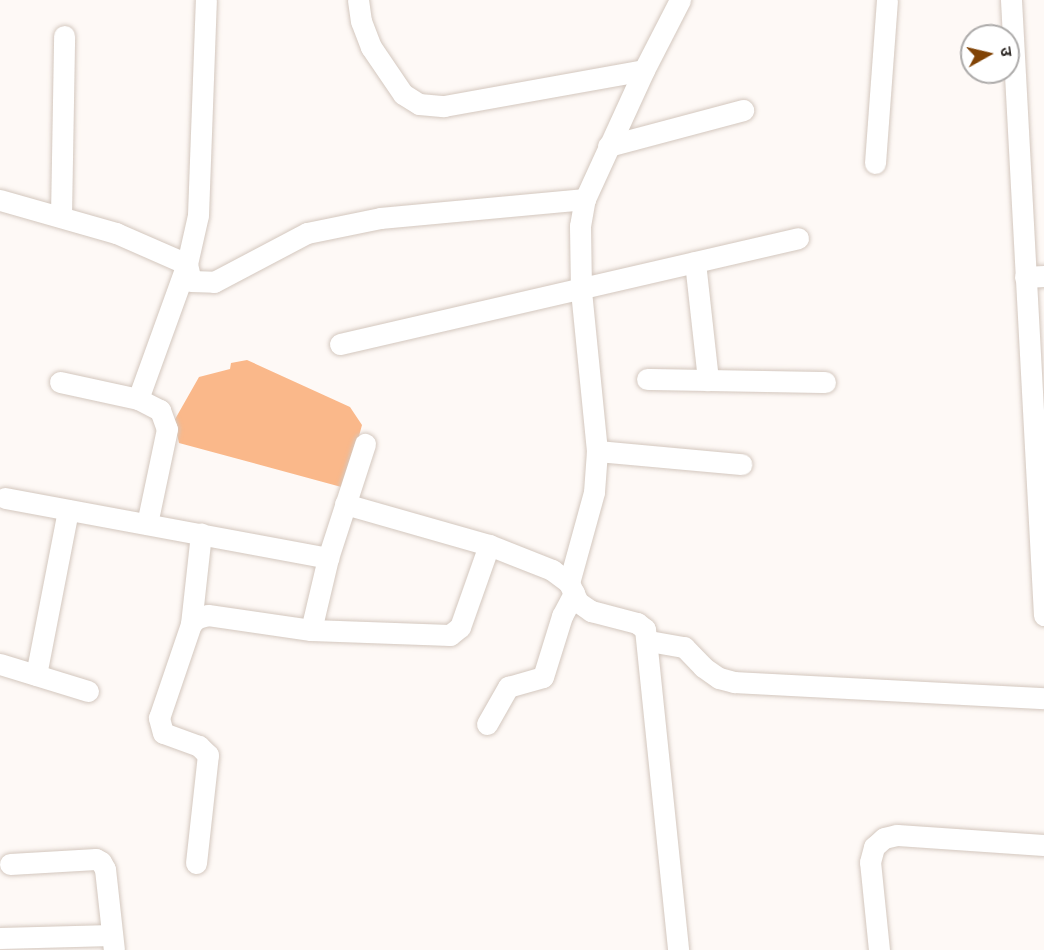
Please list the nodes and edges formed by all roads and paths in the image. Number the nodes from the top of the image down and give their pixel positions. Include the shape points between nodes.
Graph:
1 (206, 0) edge
2 (358, 0) edge
3 (680, 0) edge
4 (887, 0) edge
5 (1011, 0) edge
6 (64, 36) dead end
7 (644, 70) junction
8 (743, 110) dead end
9 (608, 146) junction
10 (875, 163) dead end
11 (585, 199) junction
12 (0, 200) edge
13 (61, 216) junction
14 (798, 238) dead end
15 (695, 262) junction
16 (187, 264) junction
17 (1035, 276) edge
18 (580, 290) junction
19 (1036, 341) edge
20 (340, 344) dead end
21 (647, 379) dead end
22 (708, 380) junction
23 (60, 382) dead end
24 (825, 382) dead end
25 (138, 399) junction
26 (365, 444) dead end
27 (597, 451) junction
28 (741, 464) dead end
29 (5, 498) dead end
30 (345, 504) junction
31 (68, 510) junction
32 (147, 525) junction
33 (201, 534) junction
34 (489, 545) junction
35 (328, 558) junction
36 (572, 588) junction
37 (1044, 615) edge
38 (190, 624) junction
39 (310, 630) junction
40 (649, 641) junction
41 (0, 664) edge
42 (36, 675) junction
43 (88, 691) dead end
44 (1044, 698) edge
45 (487, 724) dead end
46 (1044, 845) edge
47 (196, 863) dead end
48 (10, 864) dead end
49 (0, 938) edge
50 (113, 943) edge
51 (678, 950) edge
52 (879, 950) edge

1 - 16 street via 198,215
2 - 7 street via 371,47 404,94 419,104 444,106
3 - 7 street
4 - 10 street
5 - 17 street
6 - 13 street
7 - 9 street
8 - 9 street
9 - 11 street
11 - 16 street via 380,218 307,233 214,282 191,281
11 - 18 street via 580,226
12 - 13 street
13 - 16 street via 116,233
14 - 15 street
15 - 18 street
15 - 22 street
16 - 25 street
17 - 19 street
18 - 20 street
18 - 27 street
19 - 37 street
21 - 22 street
22 - 24 street
23 - 25 street
25 - 32 street via 160,410 167,429
26 - 30 street
27 - 28 street
27 - 36 street via 594,492
29 - 31 street
30 - 34 street
30 - 35 street
31 - 32 street
31 - 42 street
32 - 33 street
33 - 35 street
33 - 38 street
34 - 36 street via 552,570
34 - 39 street via 460,627 450,635
35 - 39 street
36 - 40 street via 578,602 591,611 643,626
36 - 45 street via 547,673 536,681 508,687
38 - 39 street via 208,615
38 - 47 street via 159,718 163,734 199,746 208,755
40 - 44 street via 684,647 703,667 734,682
40 - 51 street
41 - 42 street
42 - 43 street
46 - 52 street via 897,835 884,838 874,847 870,862
48 - 50 street via 96,859 101,862
49 - 50 street

